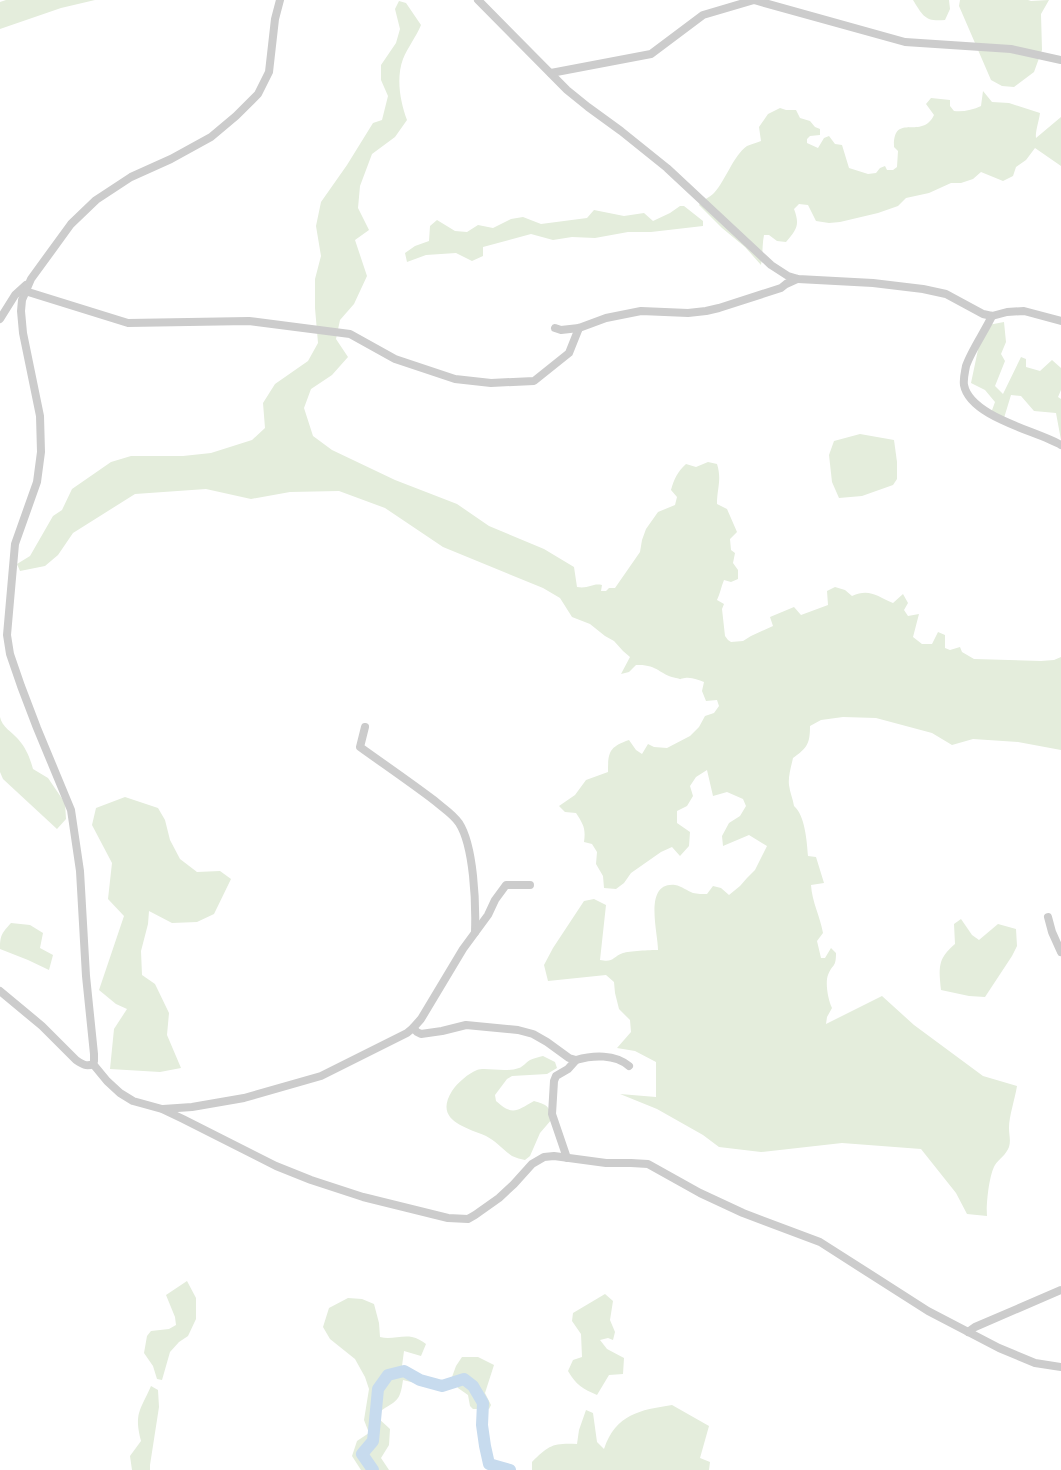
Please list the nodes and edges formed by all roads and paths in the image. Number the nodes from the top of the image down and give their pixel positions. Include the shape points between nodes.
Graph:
1 (280, 0) edge
2 (478, 0) edge
3 (1061, 60) edge
4 (551, 73) junction
5 (31, 279) junction
6 (798, 279) junction
7 (25, 291) junction
8 (993, 316) junction
9 (0, 319) edge
10 (1061, 321) edge
11 (555, 328) dead end
12 (579, 328) junction
13 (1061, 445) edge
14 (365, 727) dead end
15 (530, 885) dead end
16 (1048, 918) dead end
17 (474, 933) junction
18 (1061, 952) edge
19 (0, 991) edge
20 (413, 1028) junction
21 (576, 1060) junction
22 (93, 1064) junction
23 (629, 1066) dead end
24 (162, 1109) junction
25 (567, 1158) junction
26 (1061, 1290) edge
27 (968, 1332) junction
28 (1061, 1367) edge

1 - 5 street via 269,72 258,94 211,137 131,177 96,200 71,224
2 - 4 street
3 - 4 street via 1011,49 905,42 754,0 704,15 651,54
4 - 6 street via 567,90 667,168 771,265
5 - 7 street
5 - 9 street
6 - 8 street via 934,290
6 - 12 street via 719,308 688,313 641,311
7 - 12 street via 128,323 249,321 351,334 395,359 455,379 492,383 534,381 569,353
7 - 22 street via 22,322 40,416 41,452 37,482 15,544 7,635 36,728 71,810 80,871
8 - 10 street via 1016,310
8 - 13 street via 967,365 964,387 972,399 994,416
11 - 12 street
14 - 17 street via 360,747 453,816 464,833 474,885
15 - 17 street via 506,885
16 - 18 street
17 - 20 street
19 - 22 street via 76,1060 88,1066
20 - 21 street via 421,1034 466,1025 518,1030 533,1034
20 - 24 street via 321,1076 244,1098
21 - 23 street via 596,1056 617,1059
21 - 25 street via 554,1081 552,1114
22 - 24 street via 120,1093
24 - 25 street via 311,1180 459,1220 468,1219 499,1198 538,1159
25 - 27 street via 648,1164 735,1209 832,1248 920,1306
26 - 27 street
27 - 28 street via 1016,1356

